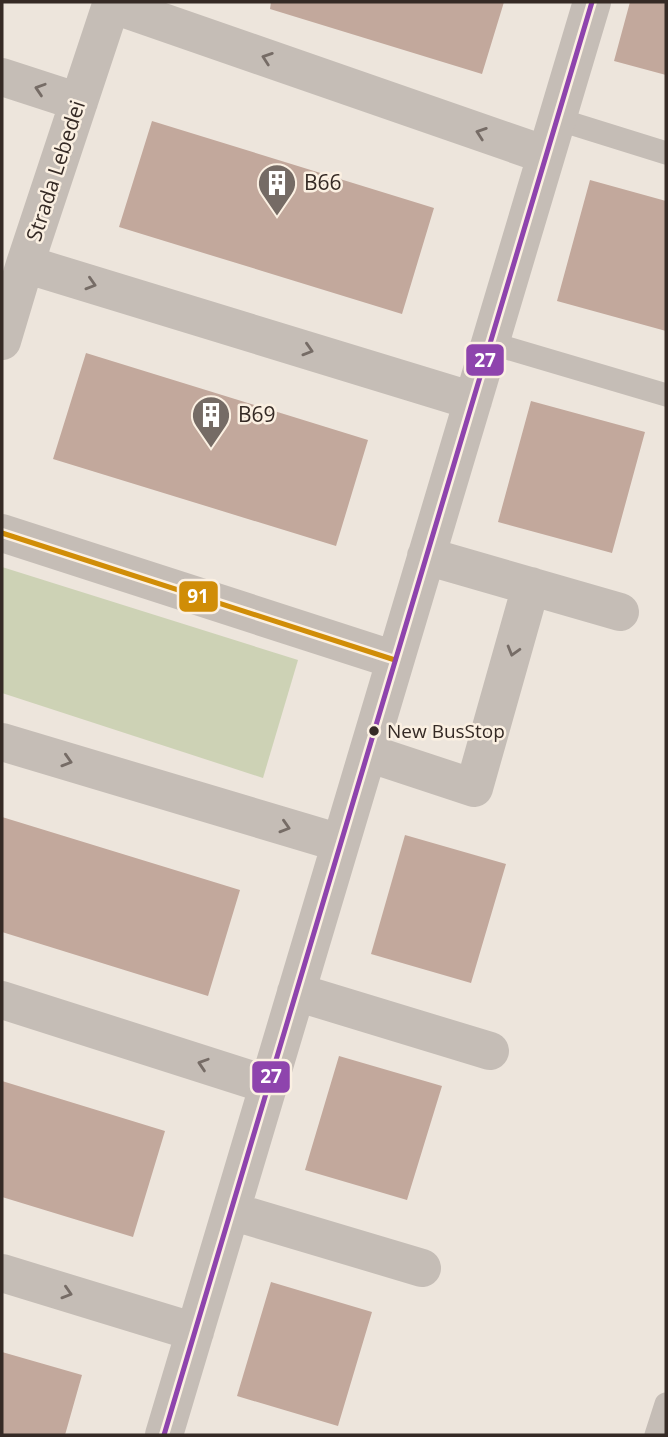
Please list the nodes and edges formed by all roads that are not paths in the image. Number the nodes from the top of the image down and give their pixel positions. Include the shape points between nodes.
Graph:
1 (592, 2) edge
2 (111, 3) edge
3 (2, 77) edge
4 (79, 102) junction
5 (557, 119) junction
6 (666, 153) edge
7 (546, 155) junction
8 (25, 264) junction
9 (5, 317) edge
10 (490, 343) junction
11 (666, 395) edge
12 (473, 401) junction
13 (2, 533) edge
14 (426, 556) junction
15 (531, 586) junction
16 (620, 612) dead end
17 (395, 660) junction
18 (2, 742) edge
19 (368, 753) junction
20 (340, 844) junction
21 (296, 992) junction
22 (2, 1000) edge
23 (490, 1051) dead end
24 (268, 1085) junction
25 (231, 1211) junction
26 (422, 1268) dead end
27 (2, 1273) edge
28 (195, 1332) junction
29 (666, 1404) edge
30 (660, 1432) edge
31 (169, 1434) edge

1 - 5 street
2 - 4 street, Strada Lebedei
7 -> 2 street
4 -> 3 street
4 - 8 street, Strada Lebedei
5 - 6 lane
5 - 7 street
7 - 10 street
8 - 9 street, Strada Lebedei
8 -> 12 street
10 - 11 lane
10 - 12 street
12 - 14 street
13 - 17 street
14 - 15 street
14 - 17 street
15 - 16 street
15 -> 19 street via 474,788
17 - 19 street
18 -> 20 street
19 - 20 street
20 - 21 street
21 - 23 street
21 - 24 street
24 -> 22 street
24 - 25 street
25 - 26 street
25 - 28 street
27 -> 28 street
28 - 31 street
29 - 30 lane

